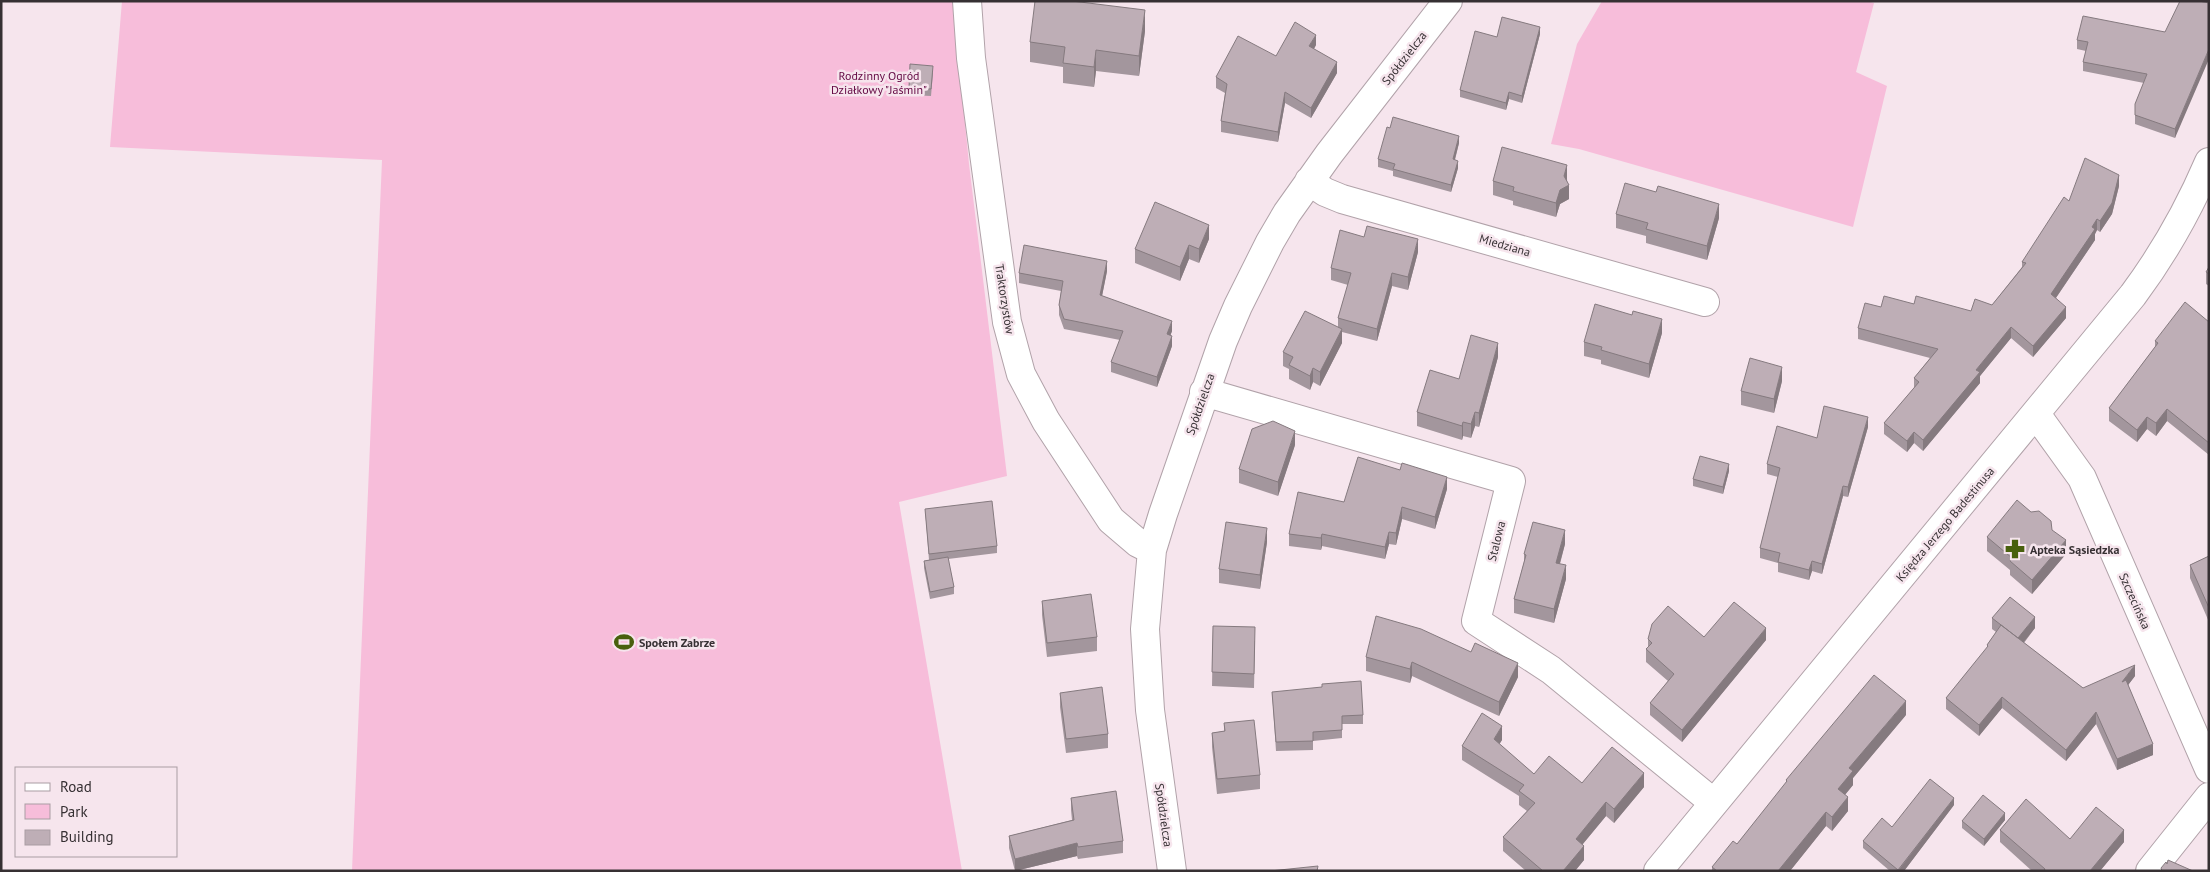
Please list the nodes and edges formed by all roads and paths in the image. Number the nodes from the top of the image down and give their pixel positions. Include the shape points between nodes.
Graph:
1 (967, 1) edge
2 (1448, 1) edge
3 (2209, 162) edge
4 (1309, 181) junction
5 (1705, 302) dead end
6 (1204, 392) junction
7 (2036, 414) junction
8 (1152, 550) junction
9 (2209, 769) edge
10 (2209, 797) edge
11 (1714, 803) junction
12 (1172, 871) edge
13 (1658, 871) edge
14 (2150, 871) edge

1 - 8 street, Traktorzystów via 1007,322 1020,374 1046,421 1112,520 1138,543
2 - 4 street, Spółdzielcza
3 - 7 street, Księdza Jerzego Badestinusa via 2179,227 2159,260
4 - 5 street, Miedziana via 1342,199
4 - 6 street, Spółdzielcza via 1252,275
6 - 8 street, Spółdzielcza
6 - 11 street, Stalowa via 1511,481 1476,621 1551,670
7 - 9 street, Szczecińska via 2082,478
7 - 11 street, Księdza Jerzego Badestinusa
8 - 12 street, Spółdzielcza via 1145,630 1146,671
10 - 14 street
11 - 13 street, Księdza Jerzego Badestinusa

